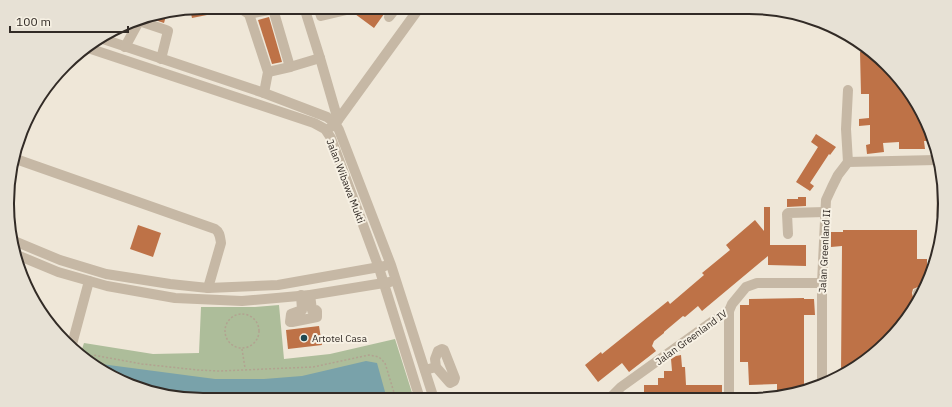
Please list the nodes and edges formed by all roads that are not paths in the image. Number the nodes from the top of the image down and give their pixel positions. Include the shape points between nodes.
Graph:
1 (249, 14) edge
2 (274, 14) edge
3 (306, 14) edge
4 (391, 14) edge
5 (415, 14) edge
6 (389, 17) dead end
7 (146, 23) edge
8 (136, 26) edge
9 (107, 40) edge
10 (126, 47) junction
11 (93, 50) edge
12 (320, 58) junction
13 (161, 59) junction
14 (290, 67) junction
15 (268, 72) junction
16 (848, 90) dead end
17 (264, 93) junction
18 (336, 122) junction
19 (327, 132) junction
20 (19, 160) edge
21 (933, 160) edge
22 (848, 162) junction
23 (825, 212) junction
24 (788, 234) dead end
25 (18, 243) edge
26 (21, 256) edge
27 (60, 260) junction
28 (391, 265) junction
29 (379, 268) junction
30 (58, 272) junction
31 (396, 280) junction
32 (89, 281) junction
33 (384, 283) junction
34 (822, 283) junction
35 (208, 288) junction
36 (729, 311) junction
37 (73, 340) edge
38 (436, 367) dead end
39 (426, 373) junction
40 (822, 378) edge
41 (414, 380) junction
42 (418, 393) edge
43 (432, 393) edge
44 (615, 393) edge
45 (730, 393) edge

1 - 15 lane
2 - 14 lane
3 - 12 lane
4 - 6 lane
5 - 18 lane
7 - 13 lane via 167,30
8 - 10 lane
9 - 10 lane, Jalan Wibawa Mukti
10 - 13 lane, Jalan Wibawa Mukti
11 - 19 lane, Jalan Wibawa Mukti via 314,123
12 - 14 lane
12 - 18 lane
13 - 17 lane, Jalan Wibawa Mukti
14 - 15 lane
15 - 17 lane
16 - 22 lane
17 - 18 lane, Jalan Wibawa Mukti
18 - 19 lane
18 - 28 lane, Jalan Wibawa Mukti
19 - 29 lane, Jalan Wibawa Mukti
20 - 35 lane via 218,231 221,243
21 - 22 lane
22 - 23 lane, Jalan Greenland II via 826,200
23 - 24 lane via 788,213
23 - 34 lane, Jalan Greenland II
25 - 27 lane
26 - 30 lane
27 - 30 lane
27 - 35 lane via 106,274
28 - 29 lane
28 - 31 lane, Jalan Wibawa Mukti
29 - 33 lane, Jalan Wibawa Mukti
29 - 35 lane via 278,285
30 - 32 lane
31 - 33 lane
31 - 39 lane, Jalan Wibawa Mukti
32 - 33 lane via 175,298 242,301 306,295
32 - 37 lane
33 - 41 lane, Jalan Wibawa Mukti
34 - 36 lane, Jalan Greenland IV via 756,283 746,287
34 - 40 lane, Jalan Greenland II
36 - 44 lane, Jalan Greenland IV
36 - 45 lane
38 - 39 lane
39 - 41 lane
39 - 43 lane, Jalan Wibawa Mukti
41 - 42 lane, Jalan Wibawa Mukti

